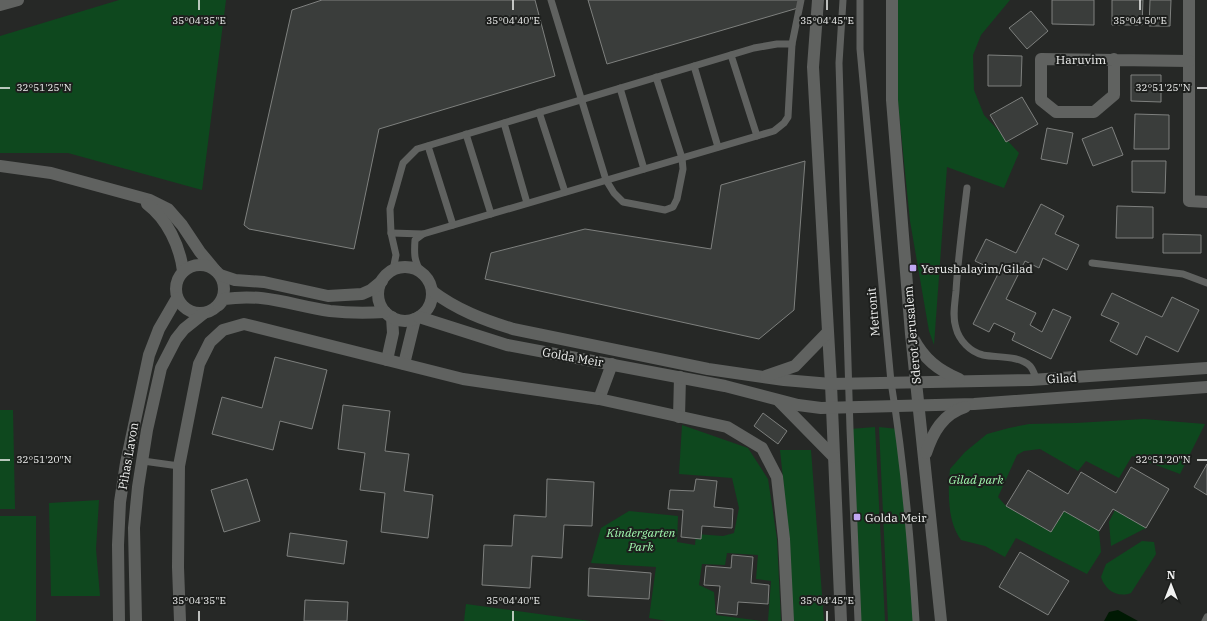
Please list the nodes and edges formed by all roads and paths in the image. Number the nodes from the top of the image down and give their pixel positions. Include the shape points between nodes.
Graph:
1 (18, 0) edge
2 (551, 0) edge
3 (801, 0) edge
4 (818, 0) edge
5 (843, 0) edge
6 (860, 0) edge
7 (892, 0) edge
8 (1190, 0) edge
9 (0, 6) edge
10 (792, 44) junction
11 (731, 55) junction
12 (1114, 59) junction
13 (1189, 61) junction
14 (694, 66) junction
15 (656, 77) junction
16 (620, 88) junction
17 (581, 100) junction
18 (539, 112) junction
19 (504, 123) junction
20 (466, 134) junction
21 (757, 136) junction
22 (428, 146) junction
23 (718, 147) junction
24 (682, 158) junction
25 (0, 166) edge
26 (644, 169) junction
27 (606, 180) junction
28 (967, 188) dead end
29 (565, 192) junction
30 (136, 196) junction
31 (1207, 202) edge
32 (527, 203) junction
33 (491, 214) junction
34 (453, 225) junction
35 (390, 233) junction
36 (423, 234) junction
37 (1092, 263) dead end
38 (393, 270) junction
39 (183, 271) junction
40 (217, 272) junction
41 (422, 273) junction
42 (382, 280) junction
43 (1207, 283) edge
44 (432, 292) junction
45 (177, 298) junction
46 (219, 305) junction
47 (204, 313) junction
48 (389, 315) junction
49 (417, 318) junction
50 (827, 333) junction
51 (911, 334) junction
52 (387, 360) junction
53 (404, 364) junction
54 (612, 364) junction
55 (1207, 368) edge
56 (680, 377) junction
57 (762, 377) junction
58 (1037, 380) junction
59 (964, 381) junction
60 (891, 382) junction
61 (916, 382) junction
62 (850, 383) junction
63 (831, 384) junction
64 (1207, 387) edge
65 (599, 399) junction
66 (778, 400) junction
67 (974, 404) junction
68 (919, 406) junction
69 (850, 407) junction
70 (895, 407) junction
71 (831, 408) junction
72 (679, 417) junction
73 (834, 457) junction
74 (924, 458) junction
75 (143, 461) junction
76 (179, 466) junction
77 (1207, 617) edge
78 (119, 621) edge
79 (136, 621) edge
80 (180, 621) edge
81 (788, 621) edge
82 (841, 621) edge
83 (858, 621) edge
84 (916, 621) edge
85 (941, 621) edge
86 (1205, 621) edge

1 - 9 street
2 - 17 lane
3 - 10 lane
4 - 50 street via 813,67
5 - 62 lane, Metronit via 839,63
6 - 60 lane, Metronit via 860,49
7 - 51 street, Sderot Jerusalem via 892,100
8 - 13 street
10 - 11 lane via 764,46
10 - 21 lane via 788,118 774,131
11 - 14 lane
11 - 21 lane
12 - 12 street, Haruvim via 1041,59 1041,100 1056,112 1094,112 1114,95
12 - 13 street, Haruvim
13 - 31 street via 1189,201
14 - 15 lane
14 - 23 lane
15 - 16 lane
15 - 24 lane
16 - 17 lane
16 - 26 lane
17 - 18 lane
17 - 27 lane
18 - 19 lane
18 - 29 lane
19 - 20 lane
19 - 32 lane
20 - 22 lane
20 - 33 lane
21 - 23 lane
22 - 34 lane
22 - 35 lane via 417,149 402,163 390,209
23 - 24 lane
24 - 26 lane
24 - 27 lane via 683,169 677,199 673,207 665,210 623,202 614,194
25 - 30 street via 51,173
26 - 27 lane
27 - 29 lane
28 - 58 lane via 954,314 960,339 979,354 1023,362 1030,367
29 - 32 lane
30 - 39 street via 157,211 179,252
30 - 40 street via 168,209
32 - 33 lane
33 - 34 lane
34 - 36 lane
35 - 36 lane
35 - 38 lane via 396,255
36 - 41 lane via 415,240 414,251 415,263
37 - 43 lane via 1184,274
38 - 41 street via 408,267
38 - 42 street
39 - 40 street via 189,267 202,265
39 - 45 street via 176,284
40 - 42 street via 235,280 264,282 328,296 362,294
40 - 46 street via 223,280 224,293
41 - 44 street via 427,278
42 - 48 street via 378,295 380,304
44 - 49 street via 430,305
44 - 57 street, Golda Meir via 485,321 514,329 708,369
45 - 47 street via 188,310
45 - 78 street, Pihas Lavon via 159,329 149,355 126,463 120,502 118,545
46 - 47 street
46 - 48 street via 224,299 262,297 330,310
47 - 75 street, Pihas Lavon via 176,339 161,368
48 - 49 street via 401,320
48 - 52 street via 393,333
49 - 53 street
49 - 54 street, Golda Meir via 507,345
50 - 57 street via 795,366
50 - 63 street
51 - 59 street via 932,364
51 - 61 street, Sderot Jerusalem
52 - 53 street
52 - 76 street via 244,324 223,330 210,342 199,364
53 - 65 street via 463,379
54 - 56 street, Golda Meir
54 - 65 street
55 - 58 street, Gilad
56 - 66 street, Golda Meir
56 - 72 street
57 - 63 street, Golda Meir
58 - 59 street, Gilad
59 - 61 street, Gilad
60 - 61 street, Golda Meir
60 - 62 street, Golda Meir
60 - 70 lane, Metronit
61 - 68 street, Sderot Jerusalem
62 - 63 street, Golda Meir
62 - 69 lane, Metronit
63 - 71 street
64 - 67 street, Gilad
65 - 72 street
66 - 71 street, Golda Meir
66 - 73 street
67 - 68 street, Gilad
67 - 74 street via 942,421 930,440
68 - 70 street, Golda Meir
68 - 74 street, Sderot Jerusalem
69 - 70 street, Golda Meir
69 - 71 street, Golda Meir
69 - 83 lane, Metronit
70 - 84 lane, Metronit via 912,548
71 - 73 street
72 - 81 street via 727,427 762,448 777,477 784,539
73 - 82 street
74 - 85 street, Sderot Jerusalem
75 - 76 lane
75 - 79 street, Pihas Lavon via 134,528
76 - 80 street
77 - 86 lane

